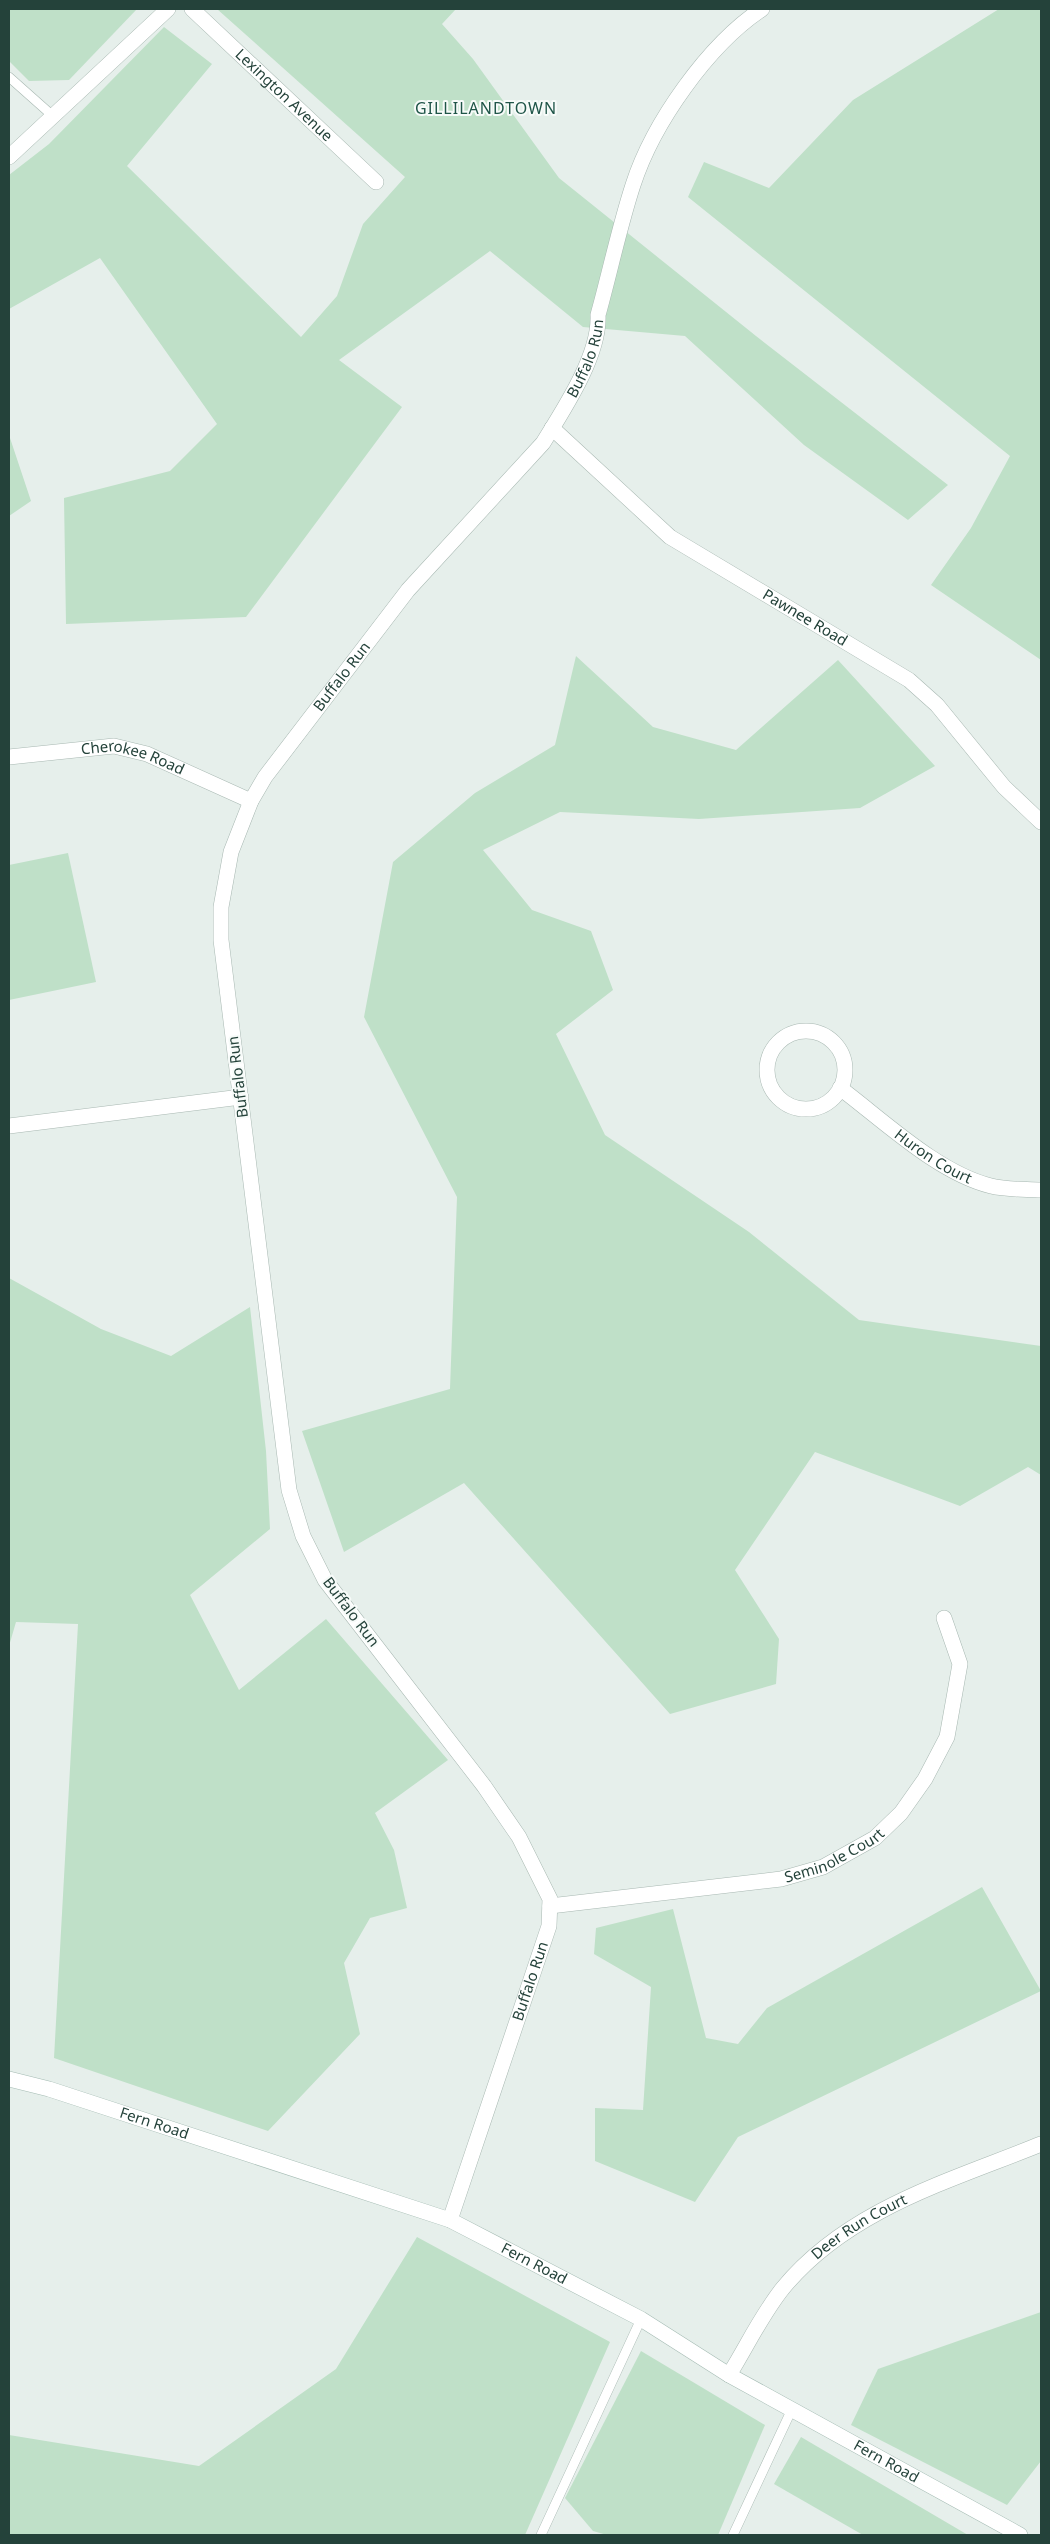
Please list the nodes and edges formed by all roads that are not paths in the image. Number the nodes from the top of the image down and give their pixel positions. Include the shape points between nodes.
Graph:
1 (168, 9) edge
2 (192, 9) edge
3 (762, 9) edge
4 (9, 77) edge
5 (54, 116) junction
6 (9, 157) edge
7 (376, 182) dead end
8 (552, 428) junction
9 (9, 757) edge
10 (251, 801) junction
11 (1041, 822) edge
12 (840, 1088) junction
13 (241, 1097) junction
14 (9, 1126) edge
15 (1041, 1190) edge
16 (944, 1618) dead end
17 (550, 1906) junction
18 (9, 2079) edge
19 (1041, 2144) edge
20 (450, 2220) junction
21 (641, 2319) junction
22 (729, 2375) junction
23 (792, 2409) junction
24 (541, 2535) edge
25 (733, 2535) edge
26 (1020, 2535) edge

1 - 5 street
2 - 7 street, Lexington Avenue
3 - 8 street, Buffalo Run via 735,29 670,107 633,184 591,353 580,381
4 - 5 lane
5 - 6 street
8 - 10 street, Buffalo Run via 543,443 408,590 276,762
8 - 11 street, Pawnee Road via 670,537 909,680 937,705 1004,786
9 - 10 street, Cherokee Road via 114,746 147,754
10 - 13 street, Buffalo Run via 231,852 222,907 221,940
12 - 12 street via 845,1073 844,1061 835,1043 821,1033 797,1031 786,1036 768,1058 768,1082 783,1102 794,1107 811,1109 822,1105
12 - 15 street, Huron Court via 934,1160 960,1175 992,1186
13 - 14 street
13 - 17 street, Buffalo Run via 288,1490 303,1536 325,1580 484,1786 519,1837 550,1899
16 - 17 street, Seminole Court via 960,1664 946,1737 926,1779 901,1813 875,1838 823,1867 781,1879
17 - 20 street, Buffalo Run via 549,1926
18 - 20 street, Fern Road via 49,2089
19 - 22 street, Deer Run Court via 878,2211 826,2245 783,2288
20 - 21 street, Fern Road
21 - 22 street, Fern Road
21 - 24 lane
22 - 23 street, Fern Road
23 - 25 lane
23 - 26 street, Fern Road

